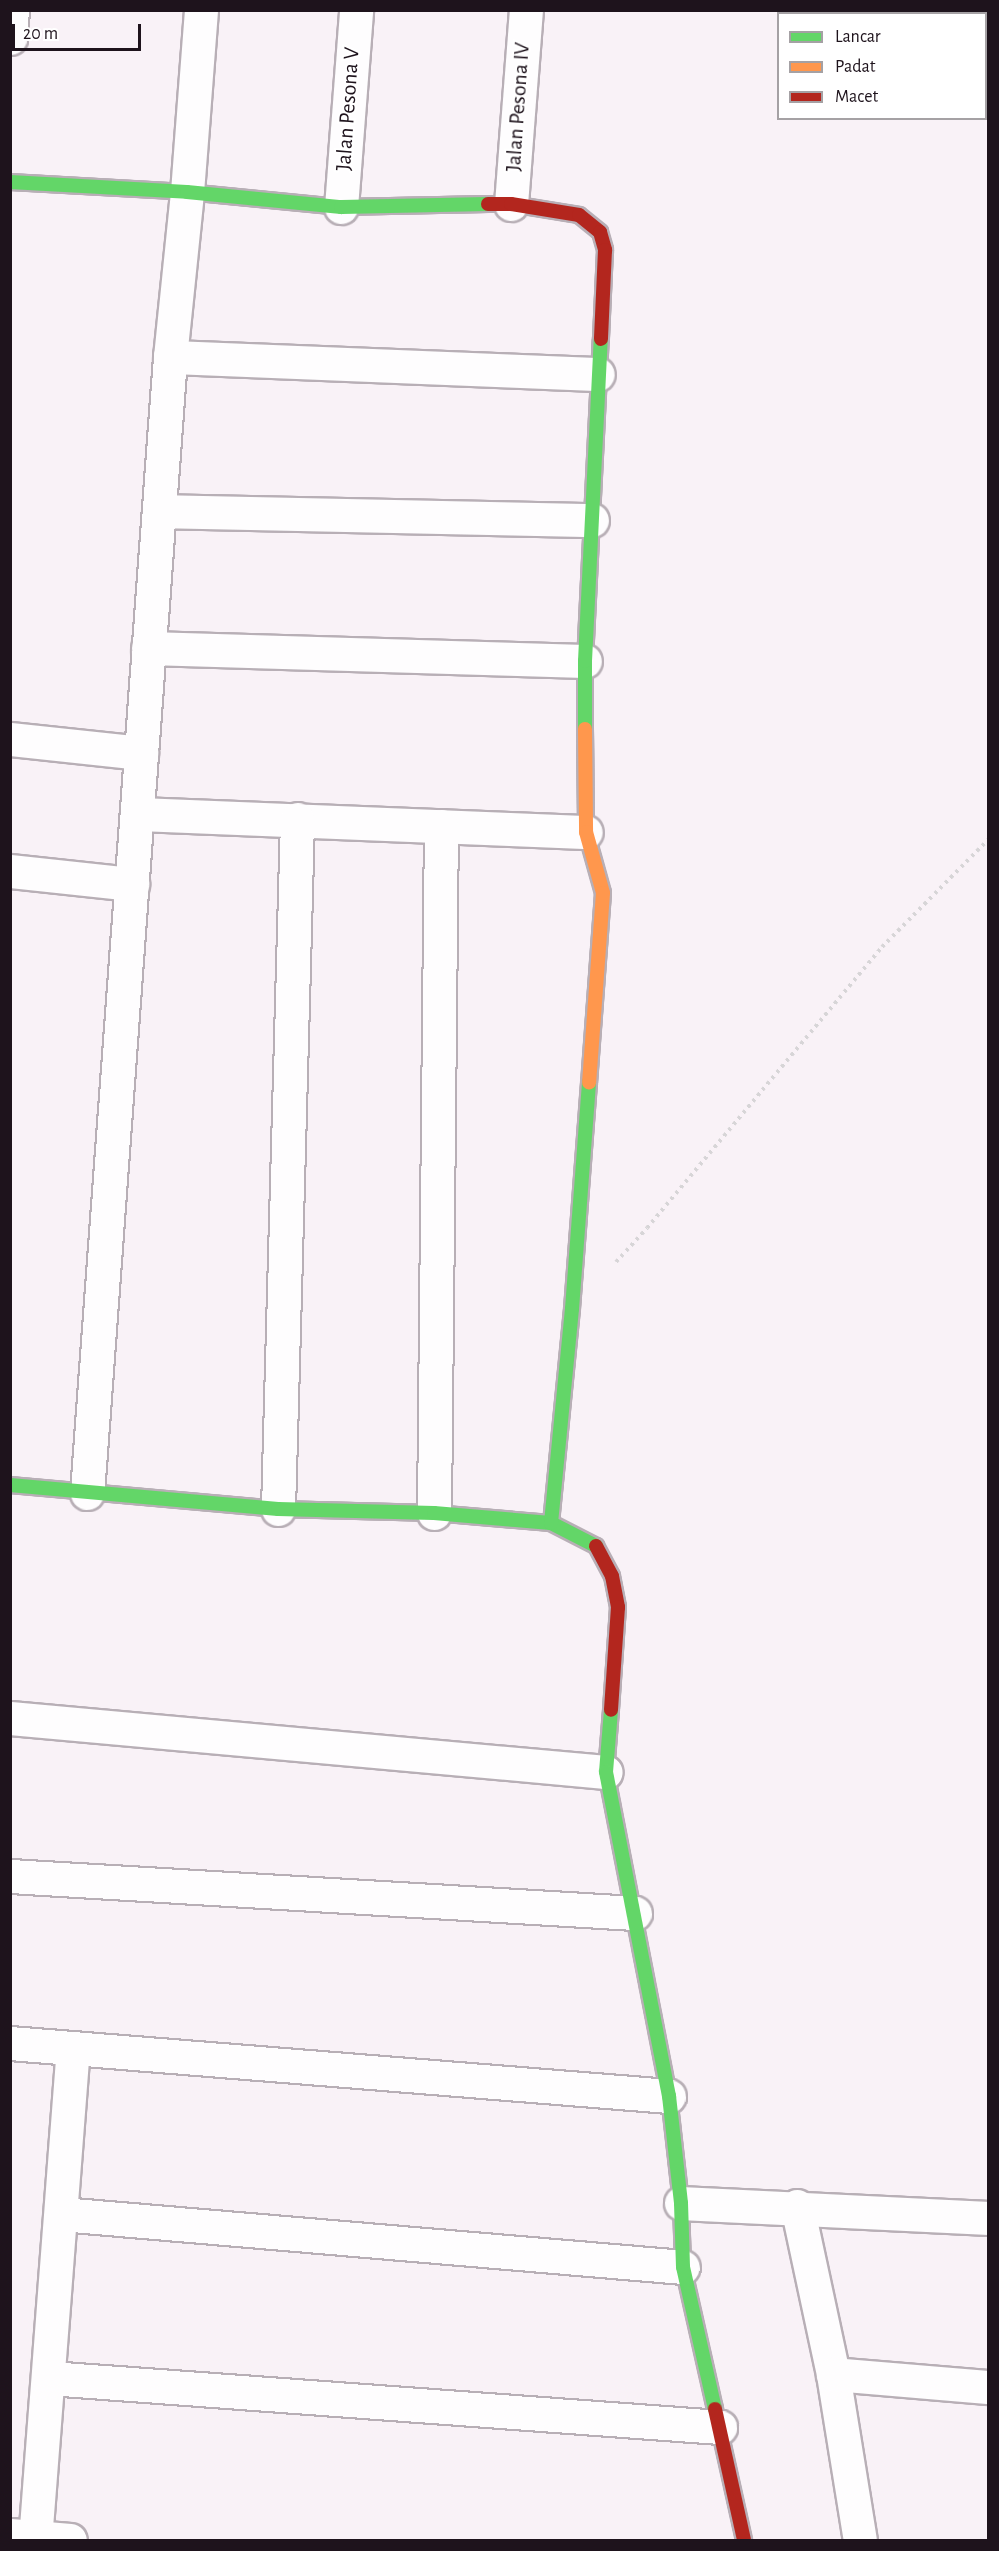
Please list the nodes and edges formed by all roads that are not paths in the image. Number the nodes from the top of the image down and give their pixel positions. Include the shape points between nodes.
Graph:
1 (12, 10) edge
2 (201, 10) edge
3 (356, 10) edge
4 (526, 10) edge
5 (10, 38) edge
6 (10, 182) edge
7 (187, 192) junction
8 (511, 204) junction
9 (341, 207) junction
10 (170, 357) junction
11 (598, 374) junction
12 (159, 511) junction
13 (592, 520) junction
14 (148, 648) junction
15 (585, 661) junction
16 (10, 739) edge
17 (141, 753) junction
18 (136, 814) junction
19 (297, 819) junction
20 (441, 826) junction
21 (586, 832) junction
22 (10, 871) edge
23 (132, 884) junction
24 (10, 1485) edge
25 (87, 1493) junction
26 (278, 1509) junction
27 (434, 1513) junction
28 (551, 1523) junction
29 (10, 1718) edge
30 (606, 1772) junction
31 (10, 1876) edge
32 (635, 1913) junction
33 (10, 2043) edge
34 (73, 2049) junction
35 (669, 2096) junction
36 (681, 2203) junction
37 (797, 2206) junction
38 (61, 2214) junction
39 (988, 2218) edge
40 (683, 2267) junction
41 (833, 2374) junction
42 (49, 2378) junction
43 (988, 2387) edge
44 (720, 2427) junction
45 (27, 2538) edge
46 (70, 2541) edge
47 (744, 2541) edge
48 (860, 2541) edge

1 - 5 street
2 - 7 street
3 - 9 street, Jalan Pesona V
4 - 8 street, Jalan Pesona IV
6 - 7 street
7 - 9 street
7 - 10 street
8 - 9 street
8 - 11 street via 579,215 600,232 605,250
10 - 11 street
10 - 12 street
11 - 13 street
12 - 13 street
12 - 14 street
13 - 15 street
14 - 15 street
14 - 17 street
15 - 21 street
16 - 17 street
17 - 18 street
18 - 19 street
18 - 23 street
19 - 20 street
19 - 26 street
20 - 21 street
20 - 27 street
21 - 28 street via 603,894 572,1309
22 - 23 street
23 - 25 street
24 - 25 street
25 - 26 street
26 - 27 street
27 - 28 street
28 - 30 street via 598,1547 612,1576 618,1606
29 - 30 street
30 - 32 street
31 - 32 street
32 - 35 street
33 - 34 street
34 - 35 street
34 - 38 street
35 - 36 street
36 - 37 street
36 - 40 street
37 - 39 street
37 - 41 street
38 - 40 street
38 - 42 street
40 - 44 street
41 - 43 street
41 - 48 street
42 - 44 street
42 - 45 street
44 - 47 street
45 - 46 street

